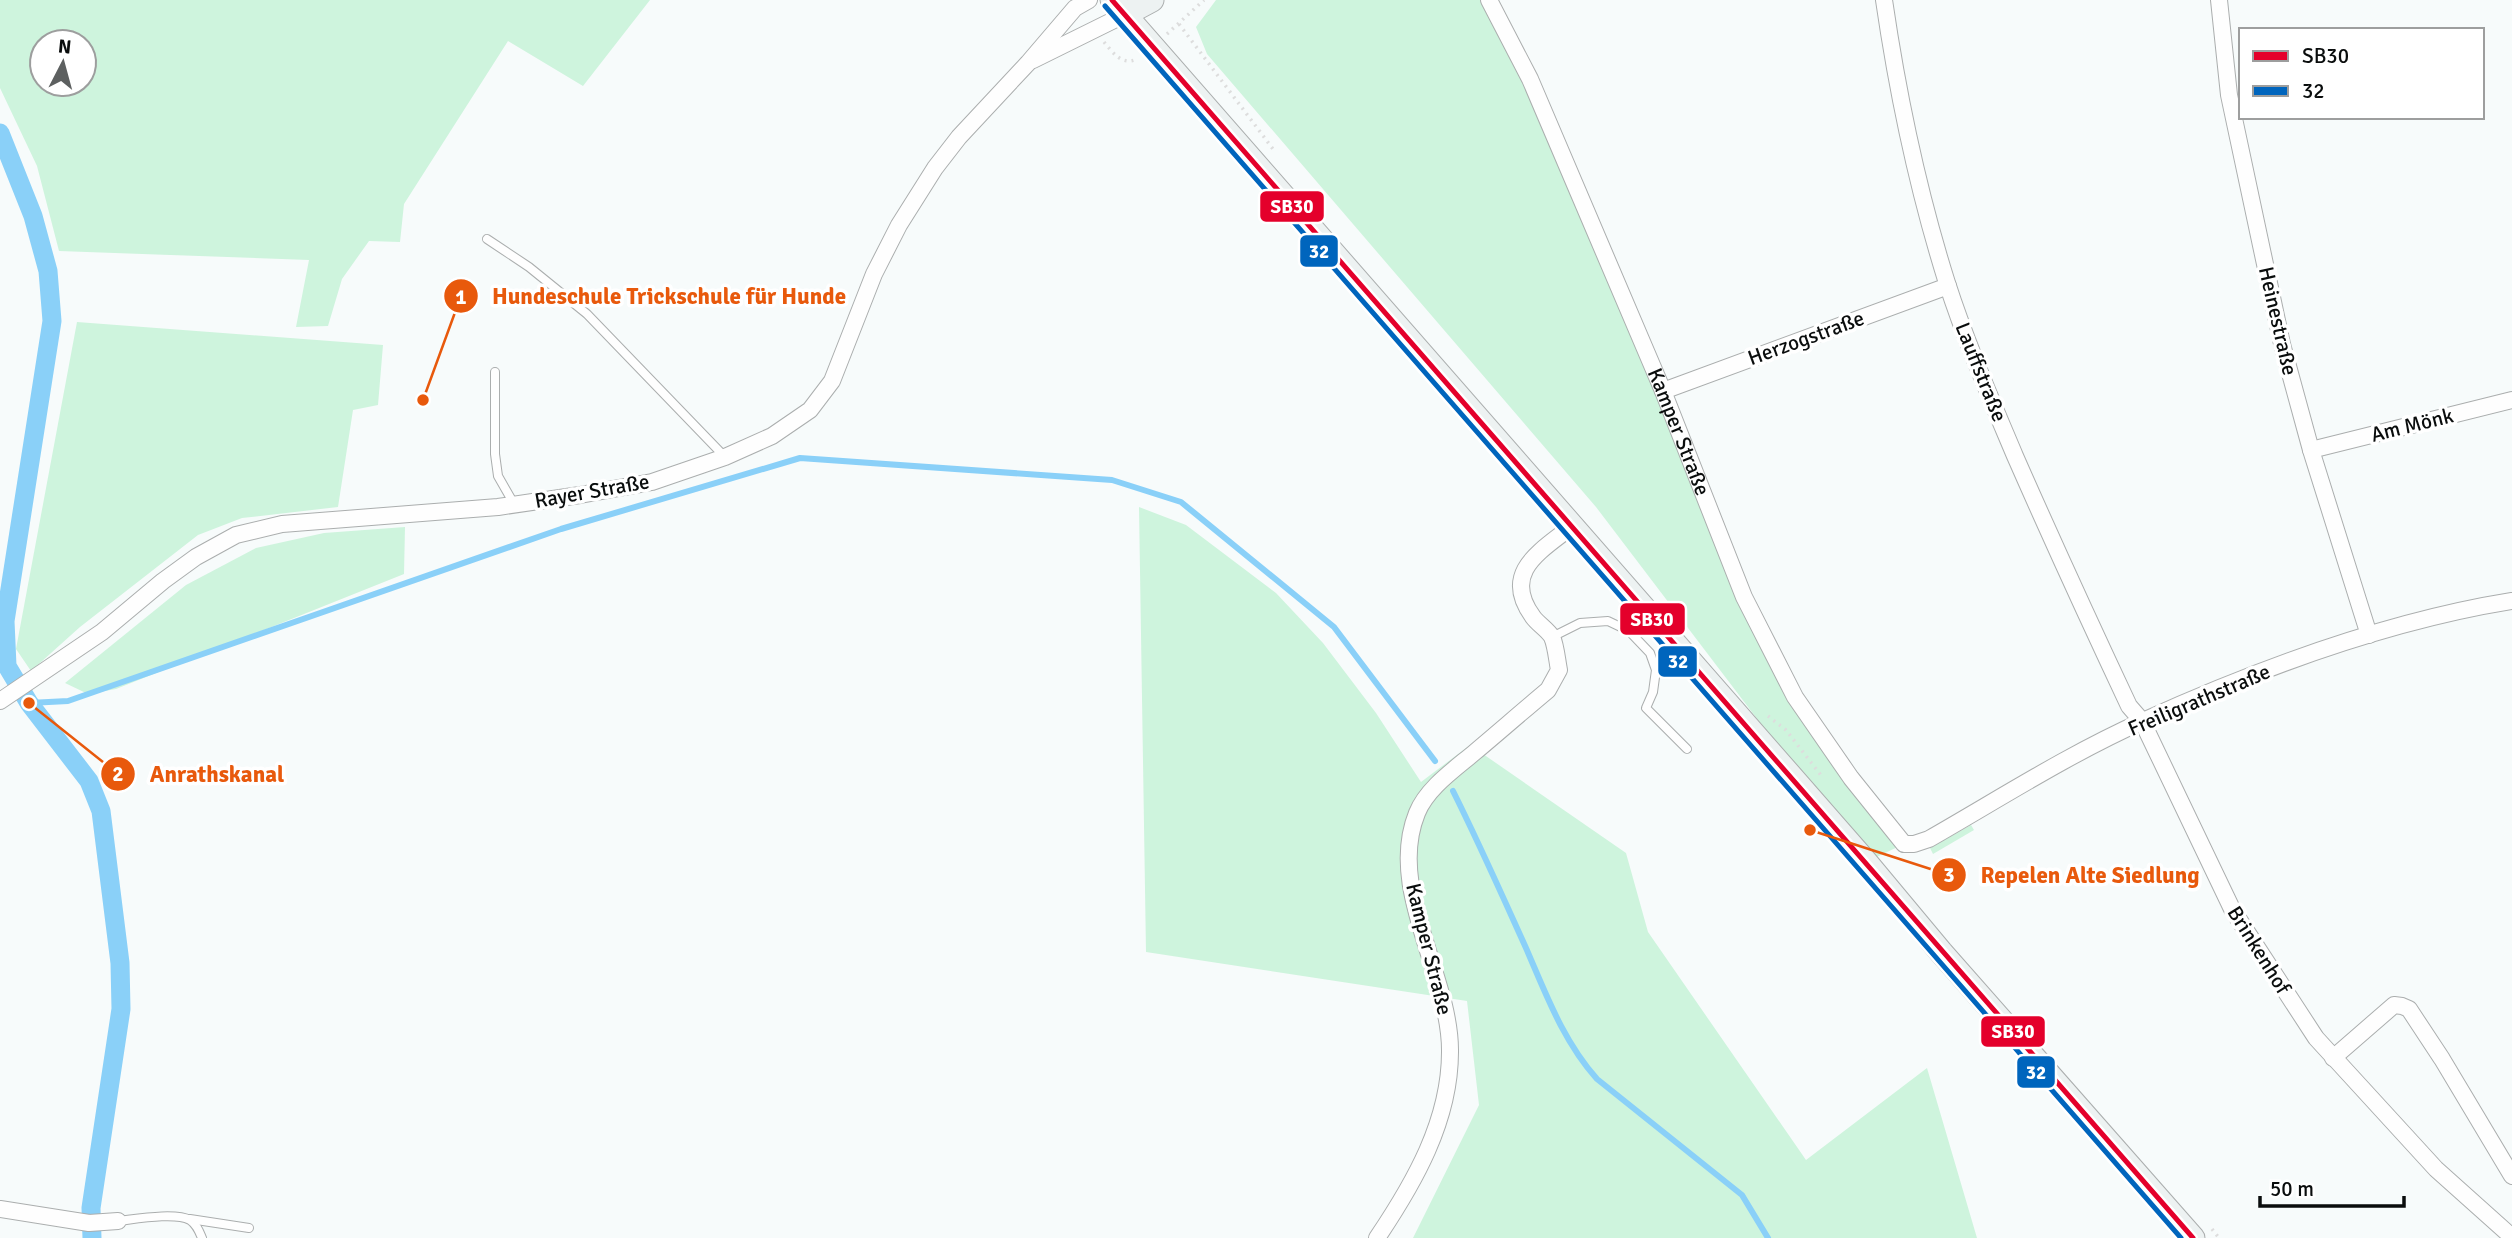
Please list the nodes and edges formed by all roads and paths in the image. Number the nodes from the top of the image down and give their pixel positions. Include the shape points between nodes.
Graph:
1 (1089, 0) edge
2 (1152, 0) edge
3 (1489, 0) edge
4 (1884, 0) edge
5 (2219, 0) edge
6 (1118, 8) edge
7 (1028, 63) junction
8 (487, 239) dead end
9 (1948, 286) junction
10 (495, 372) dead end
11 (1663, 391) junction
12 (2512, 400) edge
13 (2311, 450) junction
14 (725, 457) junction
15 (514, 504) junction
16 (1571, 527) junction
17 (2512, 601) edge
18 (2369, 635) junction
19 (1552, 637) junction
20 (0, 701) edge
21 (2142, 722) junction
22 (1687, 749) dead end
23 (1904, 844) joint
24 (2333, 1058) junction
25 (2512, 1176) edge
26 (0, 1209) edge
27 (187, 1219) junction
28 (118, 1221) joint
29 (249, 1228) dead end
30 (2511, 1234) edge
31 (202, 1238) edge
32 (1377, 1238) edge
33 (2193, 1238) edge

1 - 7 street, Rayer Straße via 1075,8
2 - 6 main road
3 - 11 street, Kamper Straße via 1531,79
4 - 9 street, Lauffstraße via 1911,150
5 - 13 street, Heinestraße via 2228,95 2282,344
6 - 7 street, Rayer Straße
6 - 16 main road
7 - 14 street, Rayer Straße via 959,137 899,225 874,274 832,381 810,410 772,436
8 - 14 lane via 587,314
9 - 11 street, Herzogstraße
9 - 21 street, Lauffstraße via 2060,559 2129,706
10 - 15 lane via 498,476
11 - 23 street, Kamper Straße via 1744,597 1788,686 1851,778
12 - 13 street, Am Mönk
13 - 18 street, Heinestraße
14 - 15 street, Rayer Straße via 652,482
15 - 20 street, Rayer Straße via 282,524 236,535 196,557 102,632
16 - 19 street, Kamper Straße via 1530,559 1521,580 1521,597
16 - 33 main road
17 - 18 street, Freiligrathstraße via 2462,609
18 - 21 street, Freiligrathstraße
19 - 22 lane via 1580,623 1608,621 1629,631 1650,653 1656,670 1646,708
19 - 32 street, Kamper Straße via 1559,670 1548,690 1439,783 1418,810 1410,836 1415,903 1451,1051 1438,1123 1400,1204
21 - 23 street, Freiligrathstraße via 1928,839
21 - 24 street, Brinkenhof via 2232,909
24 - 25 street via 2394,1005 2409,1009
24 - 30 street, Brinkenhof via 2436,1169
26 - 28 street via 78,1222
27 - 28 lane
27 - 29 lane
27 - 31 lane

